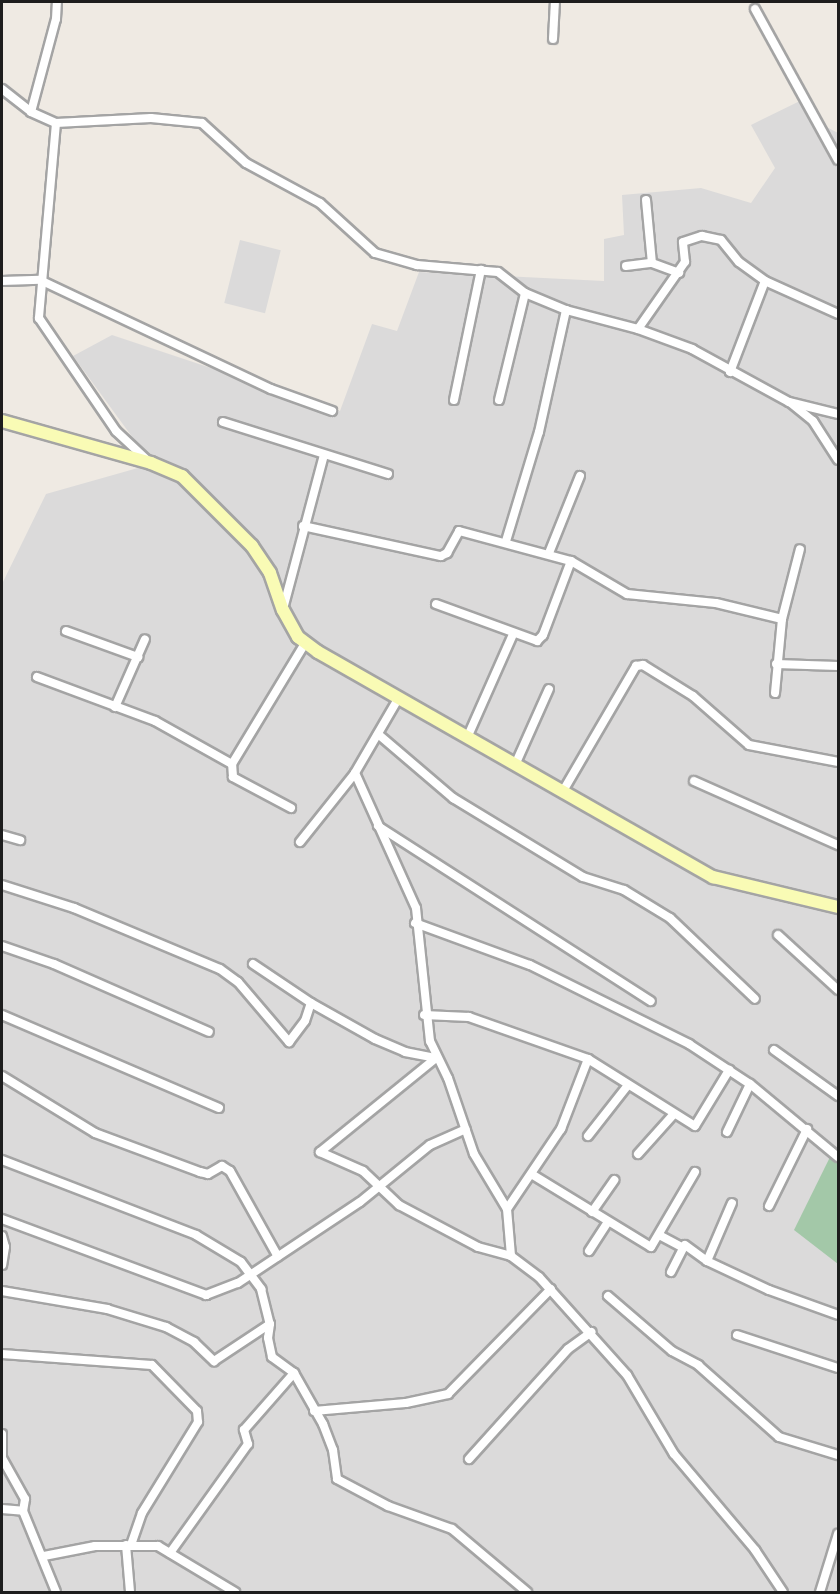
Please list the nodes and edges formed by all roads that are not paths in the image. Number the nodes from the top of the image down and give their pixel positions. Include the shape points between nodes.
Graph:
1 (57, 2) edge
2 (555, 2) edge
3 (755, 9) dead end
4 (553, 39) dead end
5 (2, 89) edge
6 (31, 112) junction
7 (56, 123) junction
8 (828, 139) junction
9 (838, 139) edge
10 (838, 160) edge
11 (646, 200) dead end
12 (652, 263) junction
13 (626, 266) dead end
14 (481, 270) junction
15 (679, 273) junction
16 (40, 280) junction
17 (2, 281) edge
18 (765, 281) junction
19 (525, 293) junction
20 (566, 310) junction
21 (838, 314) edge
22 (638, 329) junction
23 (730, 372) junction
24 (454, 400) dead end
25 (499, 400) dead end
26 (789, 402) junction
27 (332, 411) dead end
28 (838, 414) edge
29 (2, 421) edge
30 (223, 422) dead end
31 (324, 456) junction
32 (838, 460) edge
33 (151, 463) junction
34 (388, 474) dead end
35 (580, 476) dead end
36 (303, 526) junction
37 (506, 541) junction
38 (800, 549) dead end
39 (549, 553) junction
40 (571, 561) junction
41 (436, 604) dead end
42 (283, 610) junction
43 (782, 619) junction
44 (66, 631) dead end
45 (513, 634) junction
46 (145, 639) dead end
47 (306, 642) junction
48 (138, 657) junction
49 (776, 664) junction
50 (838, 666) edge
51 (37, 677) dead end
52 (549, 689) dead end
53 (775, 693) dead end
54 (398, 699) junction
55 (115, 707) junction
56 (378, 734) junction
57 (467, 738) junction
58 (838, 762) edge
59 (232, 764) junction
60 (515, 765) junction
61 (355, 773) junction
62 (694, 782) dead end
63 (563, 791) junction
64 (291, 808) dead end
65 (378, 825) junction
66 (2, 835) edge
67 (20, 840) dead end
68 (300, 842) dead end
69 (838, 846) edge
70 (2, 885) edge
71 (838, 907) edge
72 (415, 923) junction
73 (778, 935) dead end
74 (2, 946) edge
75 (253, 964) dead end
76 (838, 990) edge
77 (755, 999) dead end
78 (651, 1001) dead end
79 (311, 1003) junction
80 (2, 1015) edge
81 (424, 1015) junction
82 (209, 1032) dead end
83 (774, 1050) dead end
84 (436, 1058) junction
85 (588, 1059) junction
86 (729, 1070) junction
87 (2, 1076) edge
88 (750, 1084) junction
89 (628, 1085) junction
90 (838, 1096) edge
91 (219, 1108) dead end
92 (673, 1115) junction
93 (466, 1129) junction
94 (807, 1129) junction
95 (727, 1132) dead end
96 (588, 1136) dead end
97 (638, 1154) dead end
98 (838, 1156) edge
99 (2, 1160) edge
100 (694, 1172) dead end
101 (533, 1175) junction
102 (614, 1180) dead end
103 (380, 1186) junction
104 (732, 1203) dead end
105 (769, 1206) dead end
106 (507, 1209) junction
107 (592, 1212) junction
108 (2, 1219) edge
109 (608, 1222) junction
110 (2, 1236) edge
111 (661, 1236) junction
112 (682, 1247) junction
113 (589, 1251) dead end
114 (511, 1256) junction
115 (278, 1257) junction
116 (707, 1261) junction
117 (2, 1265) edge
118 (251, 1272) junction
119 (671, 1272) dead end
120 (551, 1289) junction
121 (2, 1291) edge
122 (608, 1296) dead end
123 (838, 1315) edge
124 (270, 1324) junction
125 (591, 1332) junction
126 (737, 1335) dead end
127 (2, 1354) edge
128 (838, 1368) edge
129 (294, 1372) junction
130 (314, 1412) junction
131 (2, 1434) edge
132 (838, 1455) edge
133 (2, 1457) edge
134 (469, 1459) dead end
135 (2, 1509) edge
136 (23, 1511) junction
137 (838, 1534) edge
138 (128, 1545) junction
139 (836, 1550) edge
140 (171, 1554) junction
141 (44, 1556) junction
142 (56, 1593) edge
143 (130, 1593) edge
144 (236, 1593) edge
145 (527, 1593) edge
146 (783, 1593) edge
147 (820, 1593) edge

1 - 6 street
2 - 4 street
3 - 8 street
5 - 6 street
6 - 7 street
7 - 14 street via 151,118 202,123 246,163 320,203 375,253 417,265
7 - 16 street
8 - 9 street
8 - 10 street
11 - 12 street
12 - 13 street
12 - 15 street
14 - 19 street via 498,272
14 - 24 street
15 - 18 street via 685,262 683,242 702,236 721,240 739,262
15 - 22 street
16 - 17 street
16 - 27 street via 271,389
16 - 33 street via 39,318 116,431
18 - 21 street
18 - 23 street
19 - 20 street
19 - 25 street
20 - 22 street
20 - 37 street via 539,432
22 - 23 street via 692,349
23 - 26 street
26 - 28 street
26 - 32 street via 813,421
29 - 33 street
30 - 31 street
31 - 34 street
31 - 36 street
33 - 42 street via 182,476 252,546 270,573
35 - 39 street
36 - 37 street via 441,556 447,553 459,531
36 - 42 street
37 - 39 street
38 - 43 street
39 - 40 street
40 - 43 street via 627,594 716,603
40 - 45 street via 543,635 531,641
41 - 45 street
42 - 47 street
43 - 49 street
44 - 48 street
45 - 57 street
46 - 48 street
47 - 54 street
47 - 59 street
48 - 55 street
49 - 50 street
49 - 53 street
51 - 55 street
52 - 60 street
54 - 56 street
54 - 57 street
55 - 59 street via 155,721
56 - 61 street
56 - 77 street via 453,798 584,877 624,890 670,918
57 - 60 street
58 - 63 street via 748,745 693,696 643,665 636,666
59 - 64 street via 233,777
60 - 63 street
61 - 65 street
61 - 68 street
62 - 69 street
63 - 71 street via 713,877
65 - 72 street via 416,908
65 - 78 street
66 - 67 street
70 - 79 street via 74,908 220,969 238,982 289,1042 305,1021
72 - 81 street
72 - 86 street via 530,966 688,1044
73 - 76 street
74 - 82 street via 54,964
75 - 79 street
79 - 84 street via 385,1043
80 - 91 street
81 - 84 street
81 - 85 street via 469,1017
83 - 90 street
84 - 93 street via 448,1078
84 - 103 street via 320,1152 363,1171
85 - 89 street
85 - 101 street via 561,1129
86 - 88 street
86 - 92 street via 695,1126
87 - 115 street via 95,1133 200,1172 208,1174 222,1166 230,1171
88 - 94 street
88 - 95 street
89 - 92 street
89 - 96 street
92 - 97 street
93 - 103 street via 430,1145
93 - 106 street via 474,1154
94 - 98 street
94 - 105 street
99 - 118 street via 196,1235
100 - 111 street
101 - 106 street
101 - 107 street
102 - 107 street
103 - 114 street via 399,1205 478,1247
103 - 115 street
104 - 116 street
106 - 114 street
107 - 109 street
108 - 118 street via 206,1295 238,1283
109 - 111 street via 651,1247
109 - 113 street
110 - 117 street
111 - 112 street
112 - 116 street
112 - 119 street
114 - 120 street
115 - 118 street
116 - 123 street via 769,1290
118 - 124 street
120 - 125 street
120 - 130 street via 448,1394 406,1403
121 - 124 street via 107,1309 166,1327 194,1342 214,1361
122 - 132 street via 672,1351 698,1365 779,1437
124 - 129 street via 272,1357
125 - 134 street via 568,1349
125 - 146 street via 627,1375 674,1454 755,1550
126 - 128 street
127 - 138 street via 152,1365 197,1411 198,1422 142,1513
129 - 130 street
129 - 140 street via 246,1426 248,1444
130 - 145 street via 333,1450 337,1479 388,1506 452,1529
131 - 133 street
133 - 136 street via 25,1499
135 - 136 street
136 - 141 street
137 - 139 street
138 - 140 street via 158,1546
138 - 141 street
138 - 143 street
139 - 147 street
140 - 144 street
141 - 142 street

